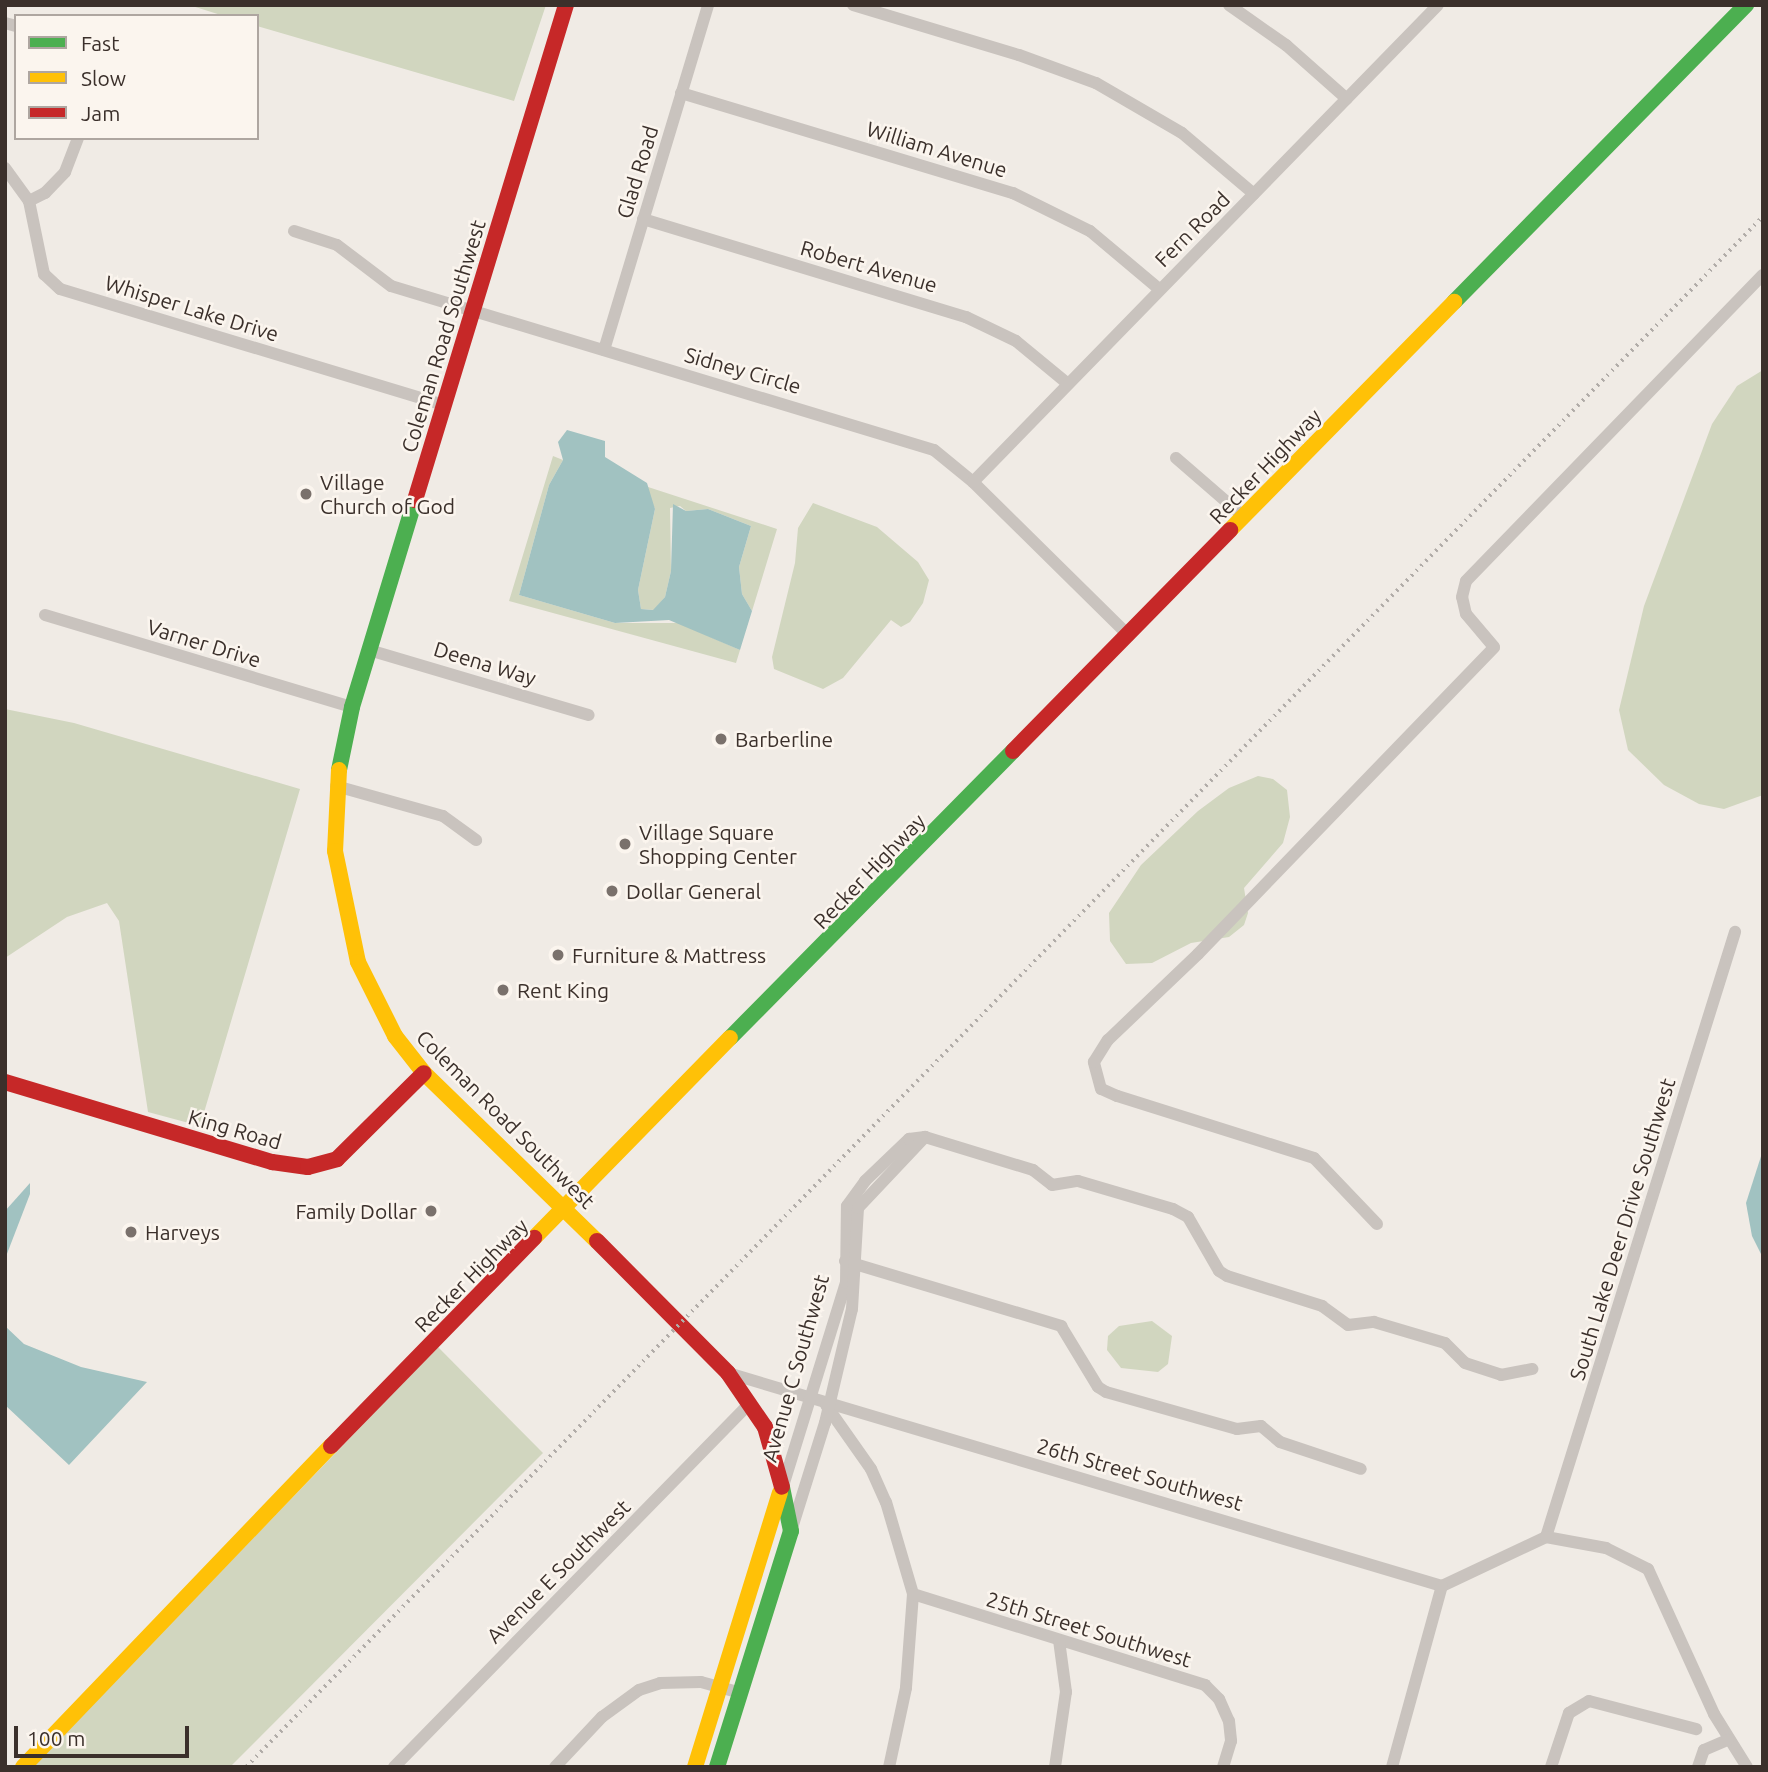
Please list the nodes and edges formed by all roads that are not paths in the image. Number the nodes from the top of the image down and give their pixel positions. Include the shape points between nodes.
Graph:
1 (566, 5) edge
2 (708, 5) edge
3 (853, 5) edge
4 (1229, 5) edge
5 (1438, 5) edge
6 (1746, 5) edge
7 (681, 93) junction
8 (1346, 99) junction
9 (77, 140) edge
10 (5, 168) edge
11 (1254, 194) junction
12 (29, 201) junction
13 (643, 219) junction
14 (293, 231) dead end
15 (1763, 275) edge
16 (1159, 289) junction
17 (474, 309) junction
18 (604, 350) junction
19 (1068, 384) junction
20 (444, 405) junction
21 (1176, 458) dead end
22 (973, 482) junction
23 (1244, 517) junction
24 (46, 615) dead end
25 (1129, 636) junction
26 (369, 650) junction
27 (352, 707) junction
28 (589, 715) dead end
29 (336, 786) junction
30 (476, 840) dead end
31 (1735, 932) dead end
32 (425, 1073) junction
33 (5, 1082) edge
34 (565, 1211) junction
35 (1377, 1224) dead end
36 (851, 1262) junction
37 (1532, 1369) dead end
38 (728, 1373) junction
39 (811, 1400) junction
40 (750, 1403) junction
41 (826, 1405) junction
42 (1361, 1469) dead end
43 (781, 1489) junction
44 (791, 1531) junction
45 (1546, 1537) junction
46 (1442, 1586) junction
47 (913, 1594) junction
48 (1059, 1640) junction
49 (720, 1687) junction
50 (741, 1693) junction
51 (1714, 1714) junction
52 (1696, 1729) junction
53 (1728, 1740) junction
54 (1704, 1750) junction
55 (23, 1767) edge
56 (394, 1767) edge
57 (555, 1767) edge
58 (695, 1767) edge
59 (717, 1767) edge
60 (890, 1767) edge
61 (1055, 1767) edge
62 (1223, 1767) edge
63 (1392, 1767) edge
64 (1551, 1767) edge
65 (1698, 1767) edge
66 (1747, 1767) edge

1 - 17 street, Coleman Road Southwest
2 - 7 street, Glad Road
3 - 11 street via 1096,83 1182,133
4 - 8 street via 1286,45
5 - 8 street, Fern Road
6 - 23 street, Recker Highway
7 - 13 street, Glad Road
7 - 16 street, William Avenue via 1013,193 1090,232
8 - 11 street, Fern Road
9 - 12 street via 65,172 45,193
10 - 12 street, Whisper Lake Drive
11 - 16 street, Fern Road
12 - 20 street, Whisper Lake Drive via 42,270 60,289
13 - 18 street, Glad Road
13 - 19 street, Robert Avenue via 966,317 1016,341
14 - 17 street, Sidney Circle via 337,245 383,283
15 - 35 street via 1466,581 1462,597 1466,614 1494,647 1198,954 1108,1040 1094,1062 1101,1089 1117,1096 1314,1157
16 - 19 street, Fern Road
17 - 18 street, Sidney Circle
17 - 20 street, Coleman Road Southwest
18 - 22 street, Sidney Circle via 919,443 943,455
19 - 22 street, Fern Road
20 - 26 street, Coleman Road Southwest
21 - 23 street
22 - 25 street, Sidney Circle
23 - 25 street, Recker Highway
24 - 27 street, Varner Drive
25 - 34 street, Recker Highway
26 - 27 street, Coleman Road Southwest
26 - 28 street, Deena Way
27 - 29 street, Coleman Road Southwest
29 - 30 street via 443,816
29 - 32 street, Coleman Road Southwest via 339,886 358,962 382,1017
31 - 45 street, South Lake Deer Drive Southwest
32 - 33 street, King Road via 337,1159 308,1167 272,1162
32 - 34 street, Coleman Road Southwest
34 - 38 street, Coleman Road Southwest via 648,1287
34 - 55 street, Recker Highway via 366,1409
36 - 37 street, Avenue C Southwest via 858,1208 925,1137 1033,1170 1052,1185 1078,1181 1182,1213 1219,1271 1322,1306 1348,1325 1374,1322 1445,1343 1465,1363 1501,1375
36 - 39 street, Avenue C Southwest
36 - 41 street, Avenue C Southwest via 852,1309
36 - 42 street via 1061,1326 1092,1378 1106,1392 1237,1429 1261,1426 1280,1442
38 - 39 street
38 - 40 street, Coleman Road Southwest
39 - 41 street
39 - 43 street, Avenue C Southwest
40 - 43 street, Coleman Road Southwest via 775,1452
40 - 56 street, Avenue E Southwest
41 - 44 street, Avenue C Southwest via 825,1423
41 - 46 street, 26th Street Southwest
41 - 47 street via 871,1469 886,1502
43 - 44 street, Coleman Road Southwest
43 - 49 street, Avenue C Southwest
44 - 50 street, Avenue C Southwest
45 - 46 street
45 - 51 street via 1606,1548 1648,1569
46 - 63 street
47 - 48 street, 25th Street Southwest
47 - 60 street via 906,1688
48 - 61 street via 1066,1692
48 - 62 street, 25th Street Southwest via 1198,1681 1219,1699 1230,1728
49 - 50 street
49 - 57 street via 671,1682 639,1690 602,1717
49 - 58 street, Avenue C Southwest
50 - 59 street, Avenue C Southwest
51 - 52 street
51 - 53 street
52 - 54 street
52 - 64 street via 1589,1701 1569,1713
53 - 54 street
53 - 66 street
54 - 65 street

